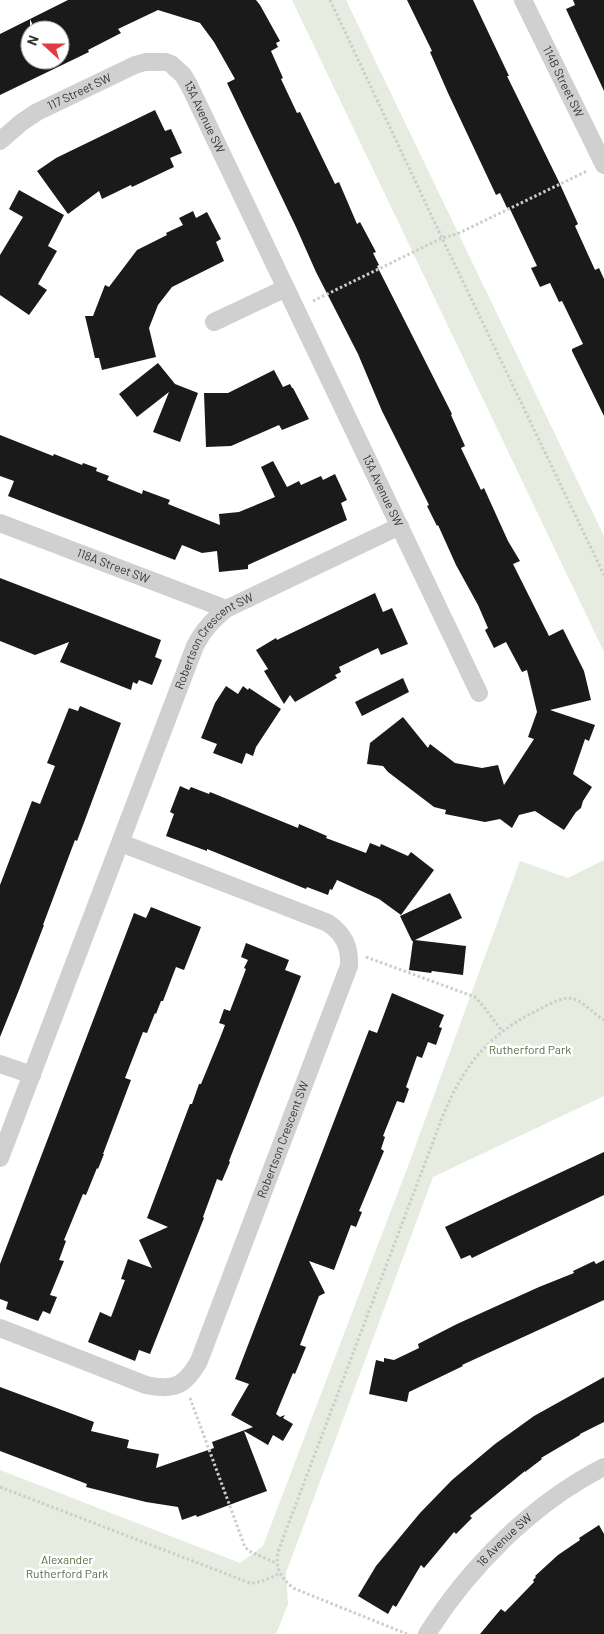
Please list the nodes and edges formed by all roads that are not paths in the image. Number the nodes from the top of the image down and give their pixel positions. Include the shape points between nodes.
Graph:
1 (523, 0) edge
2 (166, 62) joint
3 (0, 141) edge
4 (602, 157) edge
5 (286, 288) junction
6 (214, 322) dead end
7 (0, 523) edge
8 (400, 526) junction
9 (226, 609) junction
10 (479, 693) dead end
11 (121, 843) junction
12 (0, 1064) edge
13 (32, 1075) junction
14 (0, 1158) edge
15 (0, 1328) edge
16 (604, 1467) edge
17 (427, 1634) edge

1 - 4 street, 114B Street SW
2 - 3 street, 117 Street SW via 154,60 135,65 82,90 37,112
2 - 5 street, 13A Avenue SW via 176,68 189,85
5 - 6 street
5 - 8 street, 13A Avenue SW
7 - 9 street, 118A Street SW
8 - 9 street, Robertson Crescent SW
8 - 10 street, 13A Avenue SW
9 - 11 street, Robertson Crescent SW via 202,633 195,646
11 - 13 street, Robertson Crescent SW
11 - 15 street, Robertson Crescent SW via 328,923 344,937 349,950 349,966 199,1362 184,1382 171,1388 146,1385
12 - 13 street
13 - 14 street, Robertson Crescent SW
16 - 17 street, 16 Avenue SW via 566,1490 511,1533 466,1580

